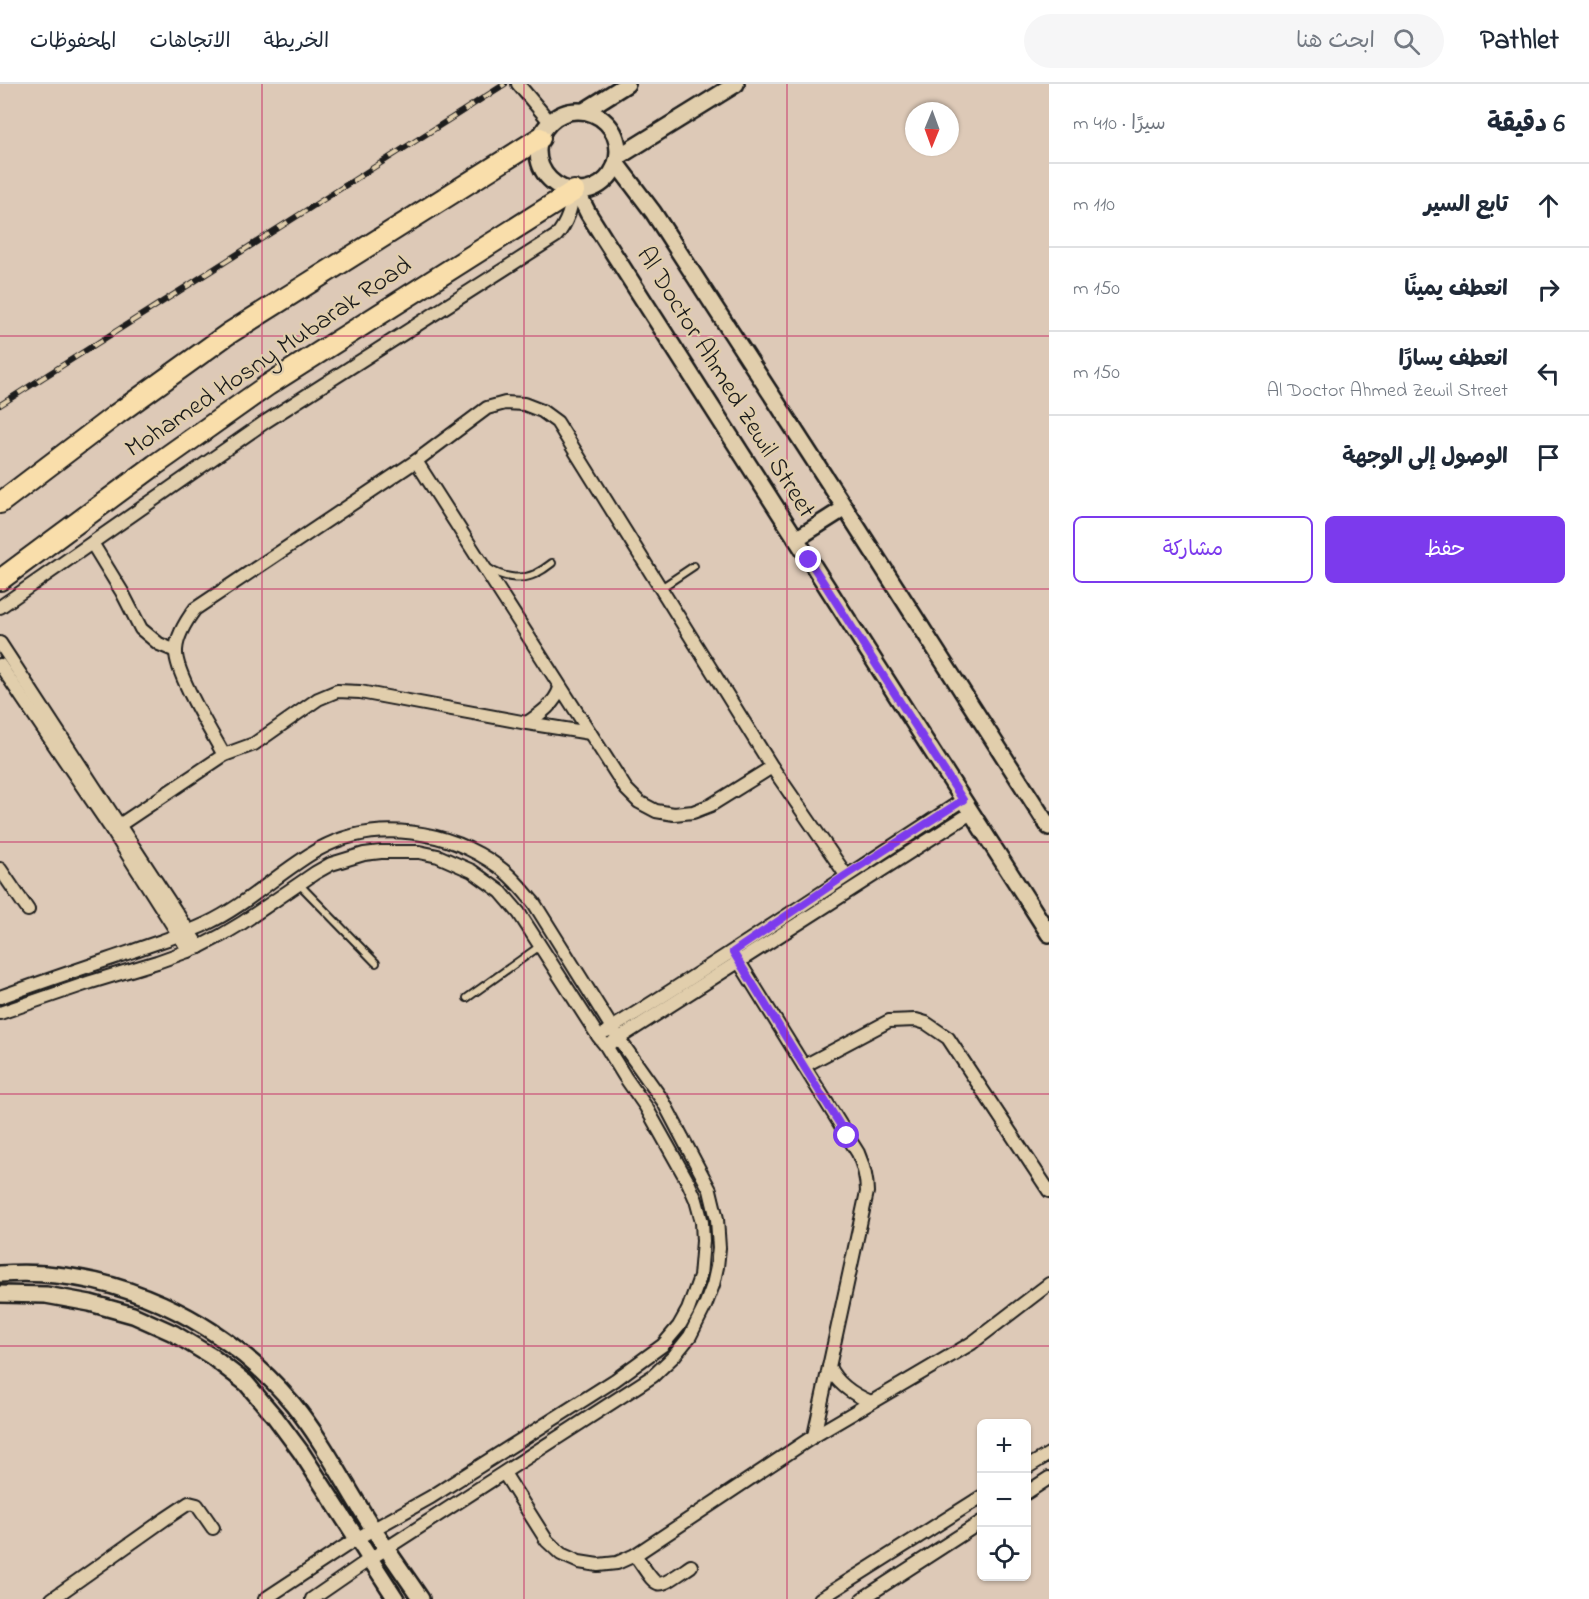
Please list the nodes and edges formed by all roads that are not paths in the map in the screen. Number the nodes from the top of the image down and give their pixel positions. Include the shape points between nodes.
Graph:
1 (518, 84) edge
2 (627, 84) edge
3 (736, 84) edge
4 (584, 111) junction
5 (545, 130) junction
6 (617, 160) junction
7 (576, 191) junction
8 (416, 461) junction
9 (0, 503) edge
10 (845, 508) junction
11 (796, 539) junction
12 (92, 543) junction
13 (552, 563) dead end
14 (482, 565) junction
15 (694, 566) dead end
16 (0, 580) edge
17 (660, 588) junction
18 (0, 607) edge
19 (0, 643) edge
20 (176, 651) junction
21 (0, 665) edge
22 (560, 688) junction
23 (527, 723) junction
24 (590, 733) junction
25 (224, 754) junction
26 (772, 767) junction
27 (963, 800) junction
28 (971, 813) junction
29 (1049, 827) edge
30 (116, 828) junction
31 (0, 869) edge
32 (846, 875) junction
33 (300, 885) junction
34 (28, 910) dead end
35 (184, 932) junction
36 (1049, 934) edge
37 (540, 946) junction
38 (194, 949) junction
39 (736, 957) junction
40 (376, 963) dead end
41 (0, 997) edge
42 (467, 998) dead end
43 (0, 1013) edge
44 (616, 1033) junction
45 (602, 1041) junction
46 (804, 1066) junction
47 (1048, 1190) edge
48 (0, 1274) edge
49 (1049, 1284) edge
50 (0, 1294) edge
51 (829, 1367) junction
52 (871, 1402) junction
53 (814, 1436) junction
54 (1049, 1454) edge
55 (1031, 1465) edge
56 (504, 1473) junction
57 (1049, 1478) edge
58 (1031, 1490) edge
59 (977, 1500) edge
60 (977, 1525) edge
61 (213, 1528) dead end
62 (373, 1529) junction
63 (356, 1539) junction
64 (387, 1548) junction
65 (635, 1555) junction
66 (370, 1559) junction
67 (691, 1566) dead end
68 (52, 1599) edge
69 (265, 1599) edge
70 (312, 1599) edge
71 (396, 1599) edge
72 (421, 1599) edge
73 (820, 1599) edge
74 (862, 1599) edge

1 - 5 street
2 - 4 street
3 - 6 street
4 - 5 street via 557,116
4 - 6 street via 606,122 614,132
5 - 7 street via 538,150 544,173 552,182
5 - 9 highway, Mohamed Hosny Mubarak Road via 228,334
6 - 7 street via 601,183
6 - 10 street, Al Doctor Ahmed Zewil Street
7 - 11 street, Al Doctor Ahmed Zewil Street
7 - 12 street via 563,229 556,236 265,422
7 - 16 highway, Mohamed Hosny Mubarak Road via 268,385
8 - 14 street
8 - 17 street via 487,408 505,403 524,404 542,411 557,423
8 - 20 street via 195,609 181,631
10 - 11 street
10 - 29 street, Al Doctor Ahmed Zewil Street
11 - 27 street, Al Doctor Ahmed Zewil Street
12 - 18 street
12 - 20 street via 141,629 159,644
13 - 14 lane via 521,577 494,572
14 - 22 street
15 - 17 lane
17 - 26 street
19 - 30 street
20 - 25 street via 183,679
21 - 30 street
22 - 23 street via 551,704
22 - 24 street
23 - 24 street
23 - 25 street via 337,691 318,699 254,744
24 - 26 street via 626,789 656,811 693,812
25 - 30 street
26 - 32 street
27 - 28 street, Al Doctor Ahmed Zewil Street
27 - 32 street
28 - 36 street, Al Doctor Ahmed Zewil Street
28 - 39 street
30 - 35 street
31 - 34 street
32 - 39 street
33 - 37 street via 331,864 364,854 419,852 438,856 472,871 501,892
33 - 38 street
33 - 40 lane
35 - 38 street
35 - 41 street
35 - 44 street via 214,920 321,848 348,837 377,831 436,836 481,855 518,884
37 - 42 lane
37 - 45 street
38 - 43 street
39 - 44 street
39 - 46 street
44 - 45 street
44 - 56 street via 663,1101 711,1190 719,1248 713,1285 690,1336 653,1376
45 - 62 street via 646,1107 696,1200 702,1222 702,1261 688,1310 663,1345 641,1362 431,1497
46 - 47 street via 889,1021 926,1023 948,1038
46 - 51 street via 858,1153 867,1180
48 - 62 street via 65,1275 109,1284 151,1299 219,1335 268,1376 295,1407
49 - 52 street via 972,1343
50 - 63 street via 46,1295 133,1315 211,1356 246,1383 274,1417
51 - 52 street via 841,1384
51 - 53 street
52 - 53 street
53 - 65 street
54 - 55 street
56 - 64 street
56 - 65 street via 547,1541 561,1554 598,1565 617,1563
57 - 58 street
59 - 73 street
60 - 74 street
61 - 68 street via 197,1505 189,1503
62 - 63 street
62 - 64 street
63 - 66 street
63 - 69 street
64 - 66 street
64 - 72 street
65 - 67 street via 659,1584
66 - 70 street
66 - 71 street

